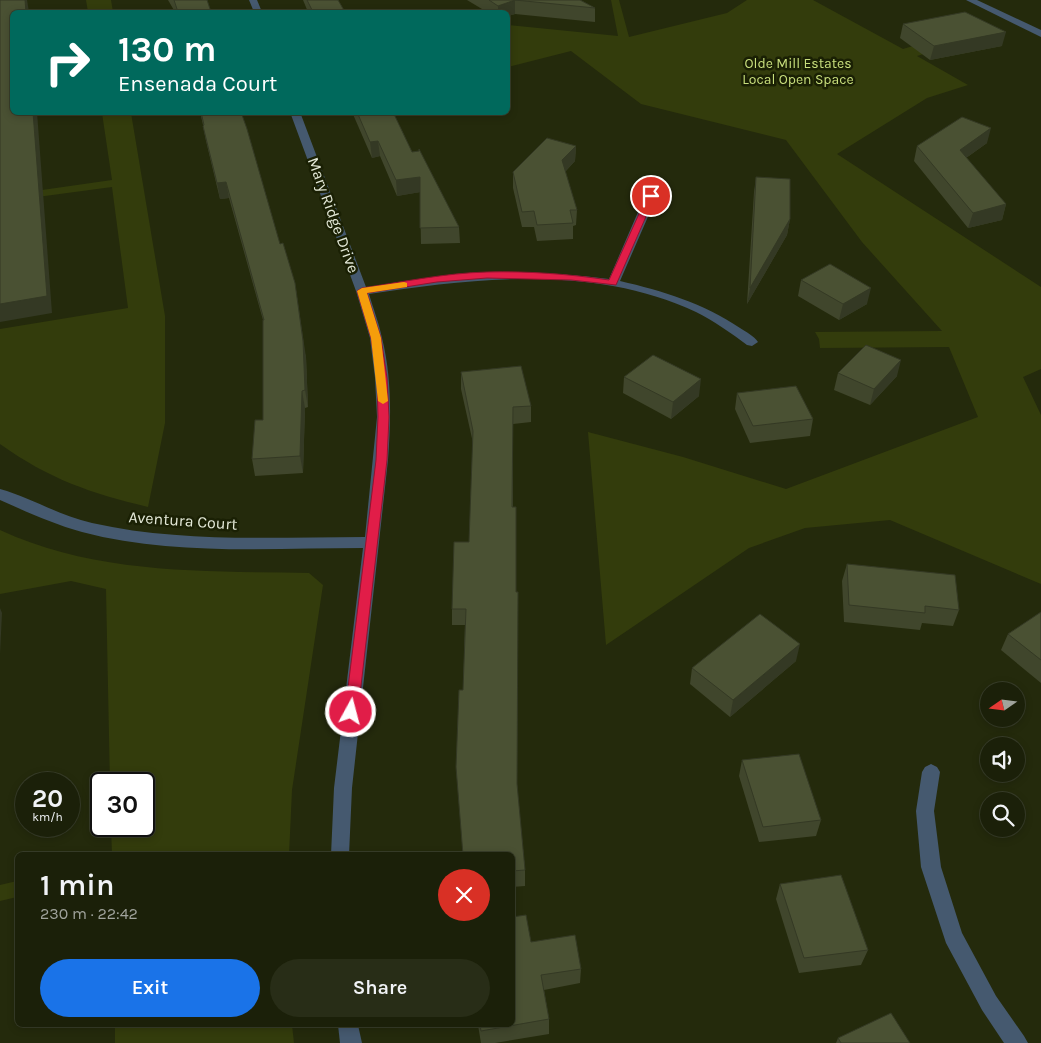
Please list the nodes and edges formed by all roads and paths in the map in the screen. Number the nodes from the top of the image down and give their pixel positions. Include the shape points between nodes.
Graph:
1 (970, 0) edge
2 (1041, 34) edge
3 (296, 115) edge
4 (651, 196) dead end
5 (613, 283) junction
6 (362, 291) junction
7 (752, 342) dead end
8 (0, 494) edge
9 (371, 542) junction
10 (931, 772) dead end
11 (340, 852) edge
12 (348, 1027) edge
13 (351, 1043) edge
14 (1017, 1043) edge

1 - 2 street
3 - 6 street, Mary Ridge Drive
4 - 5 street
5 - 6 street via 571,277 487,275
5 - 7 street via 659,294 694,307
6 - 9 street, Mary Ridge Drive via 376,338 384,417
8 - 9 street, Aventura Court via 40,512 92,529 155,538 215,542
9 - 11 street, Mary Ridge Drive via 343,788
10 - 14 street via 925,811 932,868 953,936 989,1003
12 - 13 street

